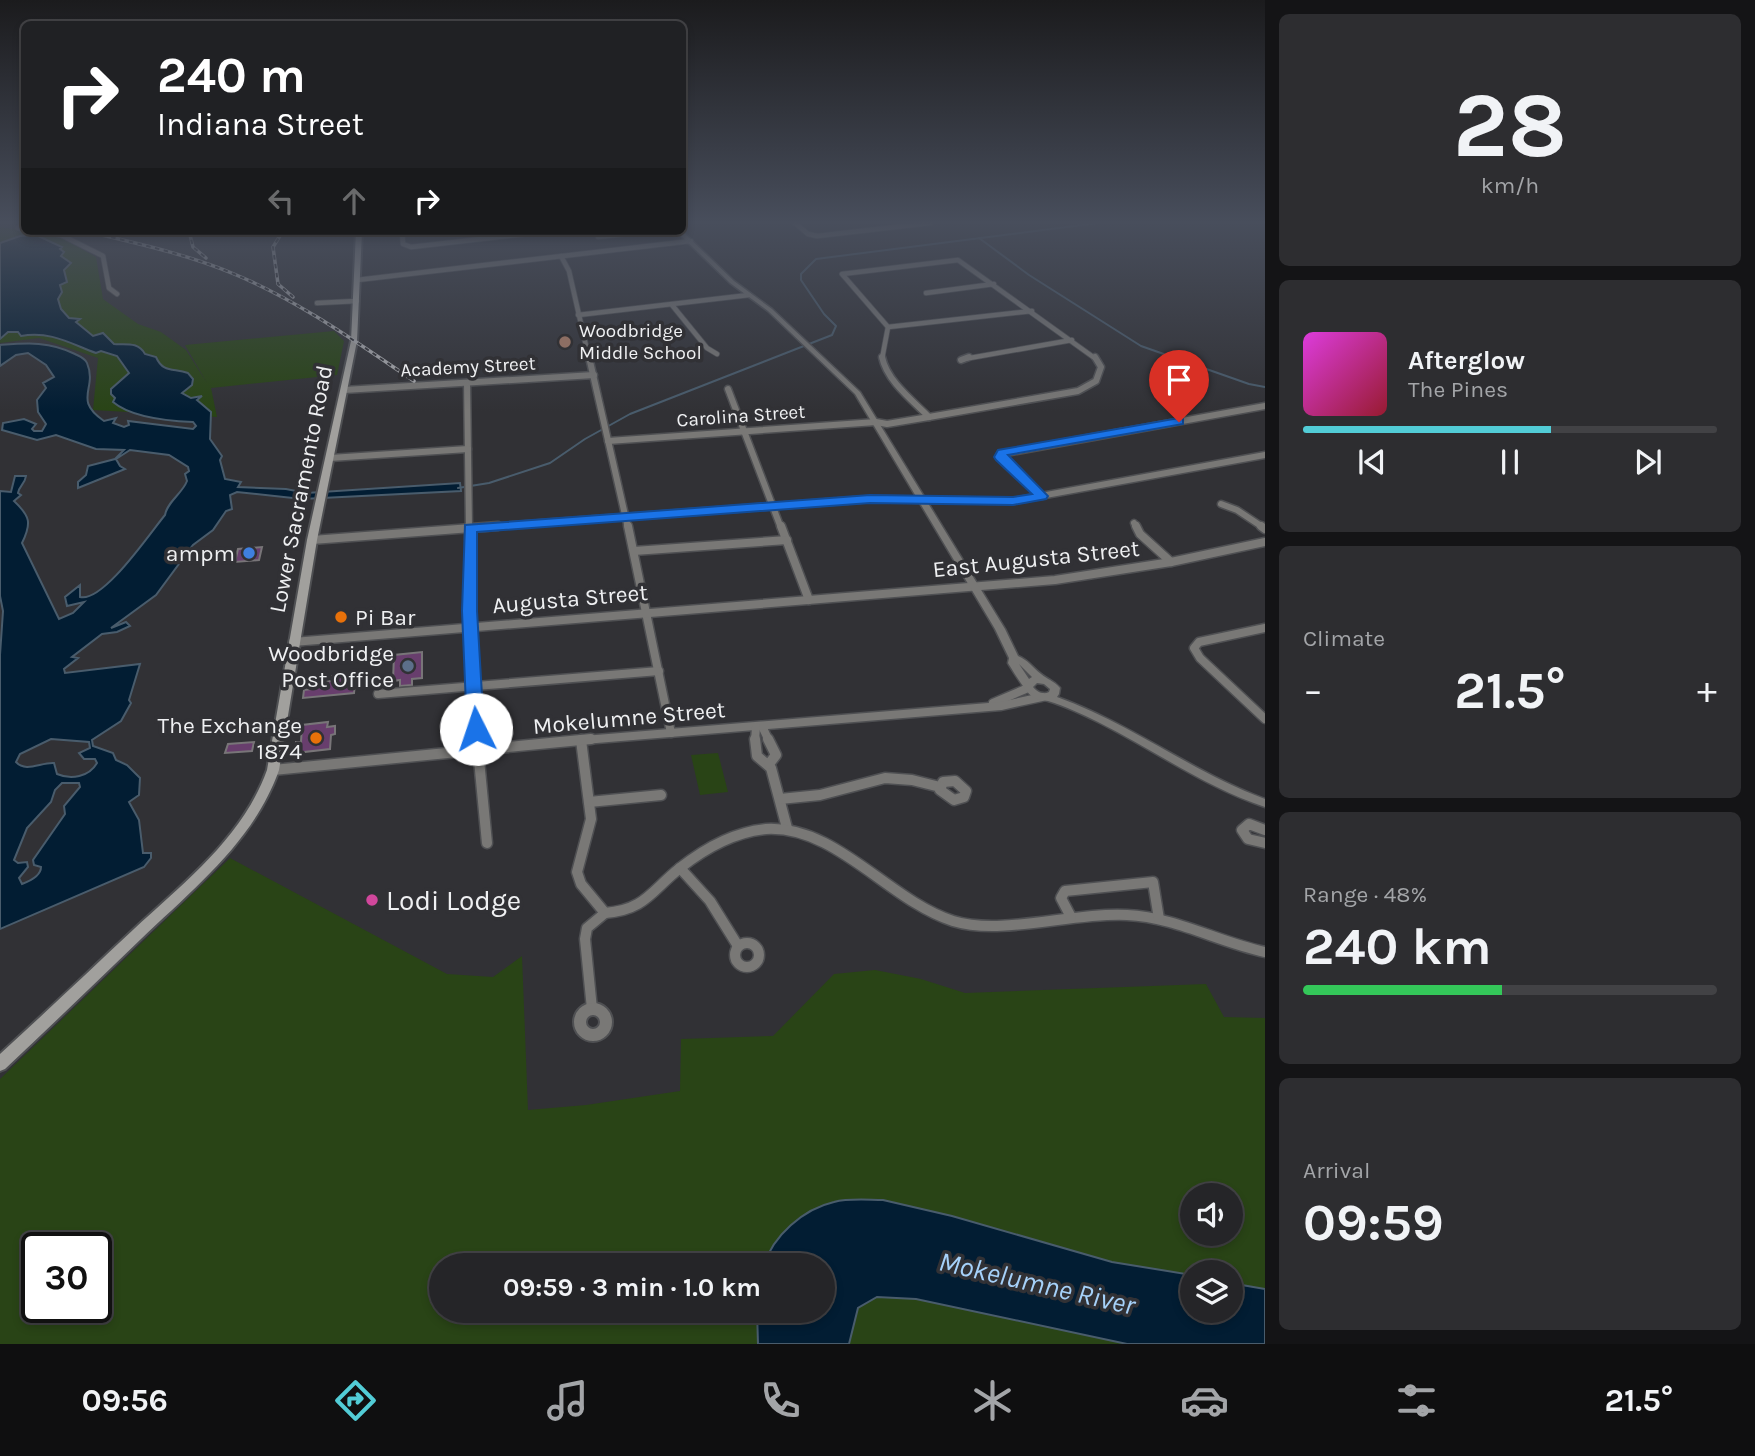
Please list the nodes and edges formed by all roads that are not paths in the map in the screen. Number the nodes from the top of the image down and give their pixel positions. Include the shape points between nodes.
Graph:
1 (108, 286) edge
2 (357, 286) edge
3 (572, 286) edge
4 (739, 286) edge
5 (852, 286) edge
6 (981, 286) edge
7 (996, 286) edge
8 (926, 293) dead end
9 (117, 295) dead end
10 (749, 295) junction
11 (356, 301) junction
12 (317, 303) dead end
13 (672, 305) junction
14 (1032, 311) junction
15 (578, 315) junction
16 (888, 327) junction
17 (1072, 340) junction
18 (717, 354) dead end
19 (961, 360) dead end
20 (594, 375) junction
21 (467, 383) junction
22 (728, 389) dead end
23 (344, 390) junction
24 (1265, 406) edge
25 (929, 416) junction
26 (876, 422) junction
27 (743, 432) junction
28 (608, 441) junction
29 (468, 449) junction
30 (1265, 454) edge
31 (330, 458) junction
32 (1041, 496) junction
33 (919, 498) junction
34 (1221, 504) dead end
35 (774, 507) junction
36 (625, 516) junction
37 (1134, 523) dead end
38 (470, 528) junction
39 (1265, 530) edge
40 (312, 540) junction
41 (787, 540) junction
42 (1265, 542) edge
43 (634, 551) junction
44 (1171, 562) junction
45 (975, 586) junction
46 (809, 600) junction
47 (647, 612) junction
48 (470, 627) junction
49 (1265, 628) edge
50 (293, 642) junction
51 (1014, 658) junction
52 (659, 671) junction
53 (1040, 679) junction
54 (472, 686) junction
55 (1028, 686) junction
56 (378, 694) dead end
57 (1048, 694) junction
58 (988, 705) junction
59 (1265, 719) edge
60 (759, 726) junction
61 (671, 733) junction
62 (581, 740) junction
63 (477, 751) junction
64 (769, 764) junction
65 (273, 770) junction
66 (940, 787) dead end
67 (661, 795) dead end
68 (780, 799) junction
69 (590, 802) junction
70 (1265, 803) edge
71 (787, 828) junction
72 (1265, 830) edge
73 (487, 843) dead end
74 (1264, 844) edge
75 (680, 869) junction
76 (604, 913) junction
77 (1071, 917) junction
78 (1159, 919) junction
79 (738, 946) dead end
80 (1265, 952) edge
81 (592, 1009) dead end
82 (0, 1064) edge

1 - 9 street
2 - 11 main road, Lower Sacramento Road
3 - 15 street
4 - 10 street
5 - 16 street
6 - 8 street
7 - 14 street
10 - 13 street
10 - 26 street via 856,390
11 - 12 street
11 - 23 main road, Lower Sacramento Road
13 - 15 street
13 - 18 street
14 - 16 street
14 - 17 street
15 - 20 street
16 - 25 street via 881,355 884,367
17 - 19 street
17 - 25 street, Carolina Street via 1101,367 1098,379 1087,387
20 - 21 street, Academy Street
20 - 28 street
21 - 23 street, Academy Street
21 - 29 street
22 - 27 street
23 - 31 main road, Lower Sacramento Road
24 - 32 street via 1000,454
25 - 26 street, Carolina Street
26 - 27 street, Carolina Street
26 - 33 street
27 - 28 street, Carolina Street
27 - 35 street
28 - 36 street
29 - 31 street
29 - 38 street
30 - 32 street
31 - 40 main road, Lower Sacramento Road
32 - 33 street via 1006,501
33 - 35 street
33 - 45 street
34 - 39 street
35 - 36 street
35 - 41 street
36 - 38 street
36 - 43 street
37 - 44 street
38 - 40 street
38 - 48 street
40 - 50 main road, Lower Sacramento Road
41 - 43 street
41 - 46 street
42 - 44 street, East Augusta Street
43 - 47 street
44 - 45 street, East Augusta Street via 1055,580
45 - 46 street, East Augusta Street
45 - 51 street
46 - 47 street, Augusta Street
47 - 48 street, Augusta Street
47 - 52 street
48 - 50 street, Augusta Street
48 - 54 street
49 - 59 street via 1199,642 1194,648
50 - 65 main road, Lower Sacramento Road
51 - 53 street
51 - 55 street
52 - 54 street
52 - 61 street
53 - 55 street
53 - 57 street
54 - 56 street
54 - 63 street
55 - 57 street
55 - 58 street, Mokelumne Street
57 - 58 street, Mokelumne Street via 1009,705
57 - 70 street via 1209,780
58 - 60 street, Mokelumne Street
60 - 61 street, Mokelumne Street
60 - 64 street via 757,756
60 - 64 street via 776,755
61 - 62 street, Mokelumne Street
62 - 63 street, Mokelumne Street
62 - 69 street
63 - 65 street, Mokelumne Street
63 - 73 street
64 - 68 street
65 - 82 main road, Lower Sacramento Road via 259,806 218,858
66 - 68 street via 886,778 820,795
67 - 69 street
68 - 71 street
69 - 76 street via 589,834 577,872
71 - 75 street via 742,834
71 - 77 street via 818,839 903,896 960,921 993,926
72 - 74 street via 1249,824 1242,830 1248,839
75 - 76 street via 642,906 629,912
75 - 79 street via 710,901
76 - 81 street via 587,928 585,939
77 - 78 street
77 - 78 street via 1061,898 1065,891 1153,882
78 - 80 street

